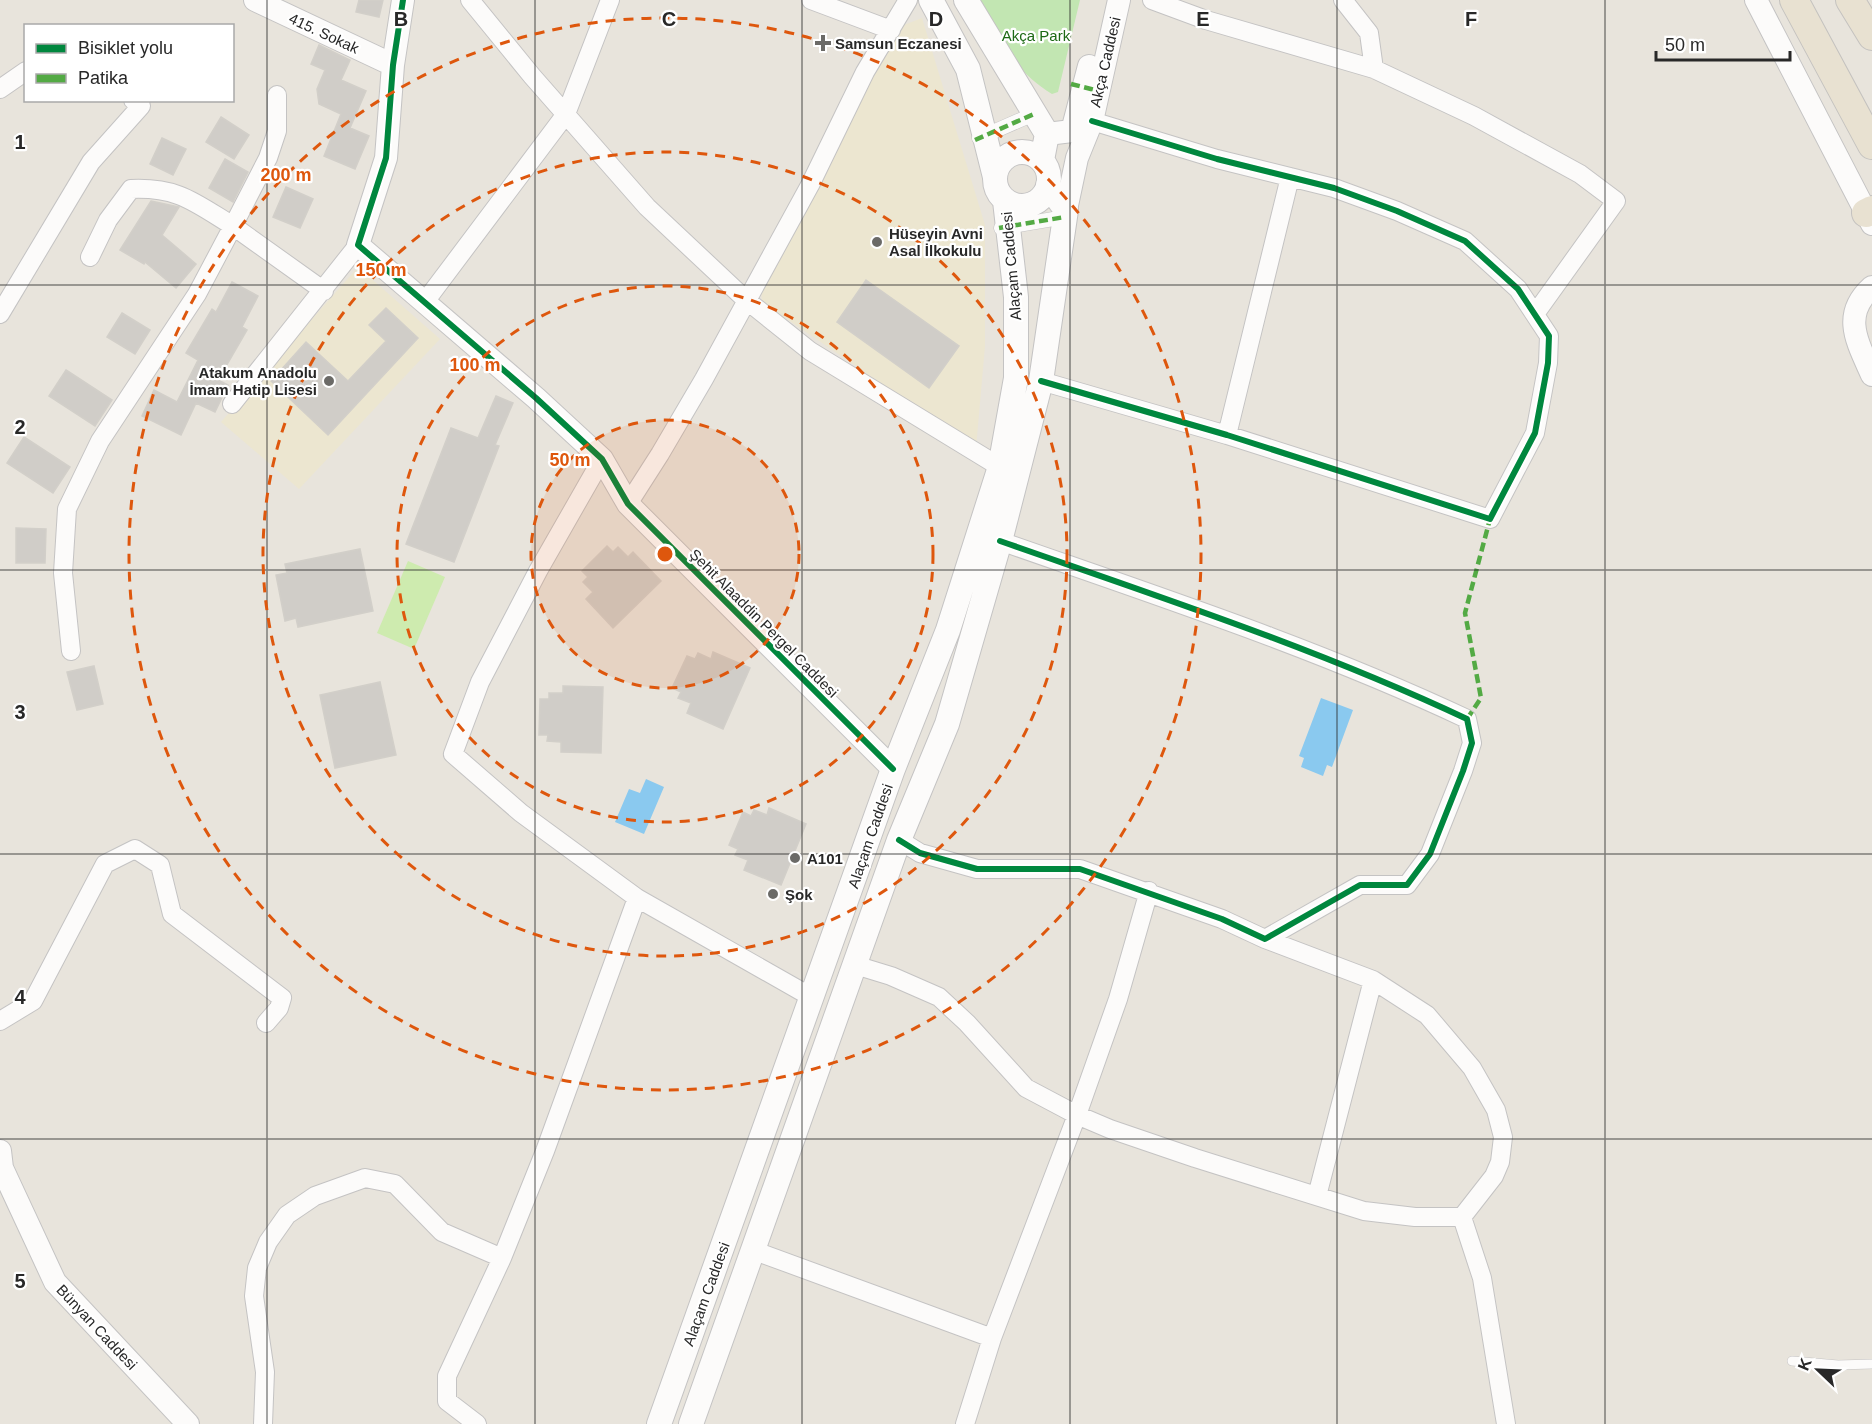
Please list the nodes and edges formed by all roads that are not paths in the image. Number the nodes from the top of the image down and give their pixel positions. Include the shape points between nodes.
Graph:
1 (255, 0) edge
2 (403, 0) edge
3 (470, 0) edge
4 (610, 0) edge
5 (811, 0) edge
6 (908, 0) edge
7 (931, 0) edge
8 (966, 0) edge
9 (1104, 0) edge
10 (1119, 0) edge
11 (1152, 0) edge
12 (1343, 0) edge
13 (1756, 0) edge
14 (1794, 0) edge
15 (1850, 0) edge
16 (891, 30) junction
17 (1872, 36) edge
18 (393, 65) junction
19 (1374, 69) junction
20 (24, 72) edge
21 (1089, 88) junction
22 (0, 89) edge
23 (277, 95) dead end
24 (135, 102) edge
25 (566, 114) junction
26 (1092, 121) junction
27 (1041, 124) junction
28 (980, 138) junction
29 (1872, 145) edge
30 (1042, 160) junction
31 (995, 177) junction
32 (1290, 177) junction
33 (1048, 186) junction
34 (1005, 201) junction
35 (1065, 213) junction
36 (1870, 215) edge
37 (233, 226) junction
38 (1004, 228) junction
39 (358, 245) junction
40 (90, 257) dead end
41 (1872, 287) edge
42 (324, 291) junction
43 (745, 299) junction
44 (424, 303) junction
45 (0, 314) edge
46 (1535, 314) junction
47 (1872, 375) edge
48 (1041, 381) junction
49 (232, 404) dead end
50 (1227, 435) junction
51 (602, 459) junction
52 (1000, 467) junction
53 (628, 504) junction
54 (1000, 541) junction
55 (72, 651) dead end
56 (893, 769) junction
57 (899, 840) junction
58 (1149, 891) junction
59 (637, 898) junction
60 (1265, 939) junction
61 (855, 965) junction
62 (1373, 980) junction
63 (813, 998) junction
64 (0, 1021) edge
65 (266, 1023) dead end
66 (1077, 1115) junction
67 (0, 1151) edge
68 (1317, 1196) junction
69 (1462, 1217) junction
70 (755, 1251) junction
71 (502, 1258) junction
72 (992, 1338) junction
73 (1792, 1361) dead end
74 (1872, 1364) edge
75 (188, 1424) edge
76 (263, 1424) edge
77 (477, 1424) edge
78 (659, 1424) edge
79 (691, 1424) edge
80 (965, 1424) edge
81 (1506, 1424) edge

1 - 18 street, 415. Sokak
2 - 18 street
3 - 25 street
4 - 25 street
5 - 16 street
6 - 16 street
7 - 28 main road via 968,69
8 - 27 main road
9 - 21 street
10 - 21 street, Akça Caddesi
11 - 19 street via 1206,20
12 - 19 street via 1369,33
13 - 36 street
14 - 29 highway
15 - 17 highway
16 - 43 street
18 - 39 street via 386,158
19 - 46 street via 1474,116 1580,174 1616,201
20 - 22 street
21 - 26 street, Akça Caddesi
21 - 27 street via 1072,131
23 - 37 street via 277,131 268,158
24 - 45 street via 141,106 91,162
25 - 43 street via 647,207
25 - 44 street
26 - 32 street
26 - 35 street, Akça Caddesi via 1077,158
27 - 28 street
27 - 30 main road
28 - 31 main road
30 - 31 main road via 1018,152 1002,161
30 - 33 main road
31 - 34 main road
32 - 46 street via 1386,207 1465,241 1518,289
32 - 50 street
33 - 34 main road via 1031,205
33 - 35 main road
34 - 38 main road, Alaçam Caddesi
35 - 38 street
35 - 48 main road, Alaçam Caddesi
37 - 40 street via 183,195 156,188 131,189 108,220
37 - 42 street
37 - 55 street via 197,294 100,441 67,509 63,573
38 - 52 main road, Alaçam Caddesi via 1016,297 1016,378
39 - 42 street
39 - 44 street, Şehit Alaaddin Pergel Caddesi
41 - 47 street via 1859,299 1853,315 1860,349
42 - 49 street
43 - 52 street via 810,351
43 - 53 street via 704,378
44 - 51 street, Şehit Alaaddin Pergel Caddesi
46 - 50 street via 1549,336 1535,433 1490,519
48 - 50 street
48 - 54 main road, Alaçam Caddesi
51 - 53 street, Şehit Alaaddin Pergel Caddesi
51 - 59 street via 480,682 453,754 521,813
52 - 56 main road, Alaçam Caddesi via 948,630
53 - 56 street, Şehit Alaaddin Pergel Caddesi
54 - 57 main road, Alaçam Caddesi via 947,724
54 - 60 street via 1210,615 1467,718 1472,743 1463,771 1430,854 1407,885 1360,885
56 - 63 main road, Alaçam Caddesi
57 - 58 street via 920,853 977,869 1080,869
57 - 61 main road, Alaçam Caddesi
58 - 60 street
58 - 66 street via 1118,999
59 - 63 street
59 - 71 street
60 - 62 street
61 - 66 street via 939,998 1026,1088
61 - 70 main road, Alaçam Caddesi
62 - 68 street
62 - 69 street via 1427,1015 1472,1068 1496,1110 1503,1137 1500,1162 1494,1176
63 - 78 main road, Alaçam Caddesi
64 - 65 street via 33,1001 105,864 135,849 160,865 172,914 282,998
66 - 68 street
66 - 72 street
67 - 75 street, Bünyan Caddesi via 2,1168 55,1282
68 - 69 street via 1364,1211
69 - 81 street via 1482,1278
70 - 72 street
70 - 79 main road, Alaçam Caddesi
71 - 76 street via 442,1232 395,1184 365,1178 315,1196 287,1215 256,1268 254,1296 265,1372
71 - 77 street via 447,1376 447,1401
72 - 80 street
73 - 74 lane

